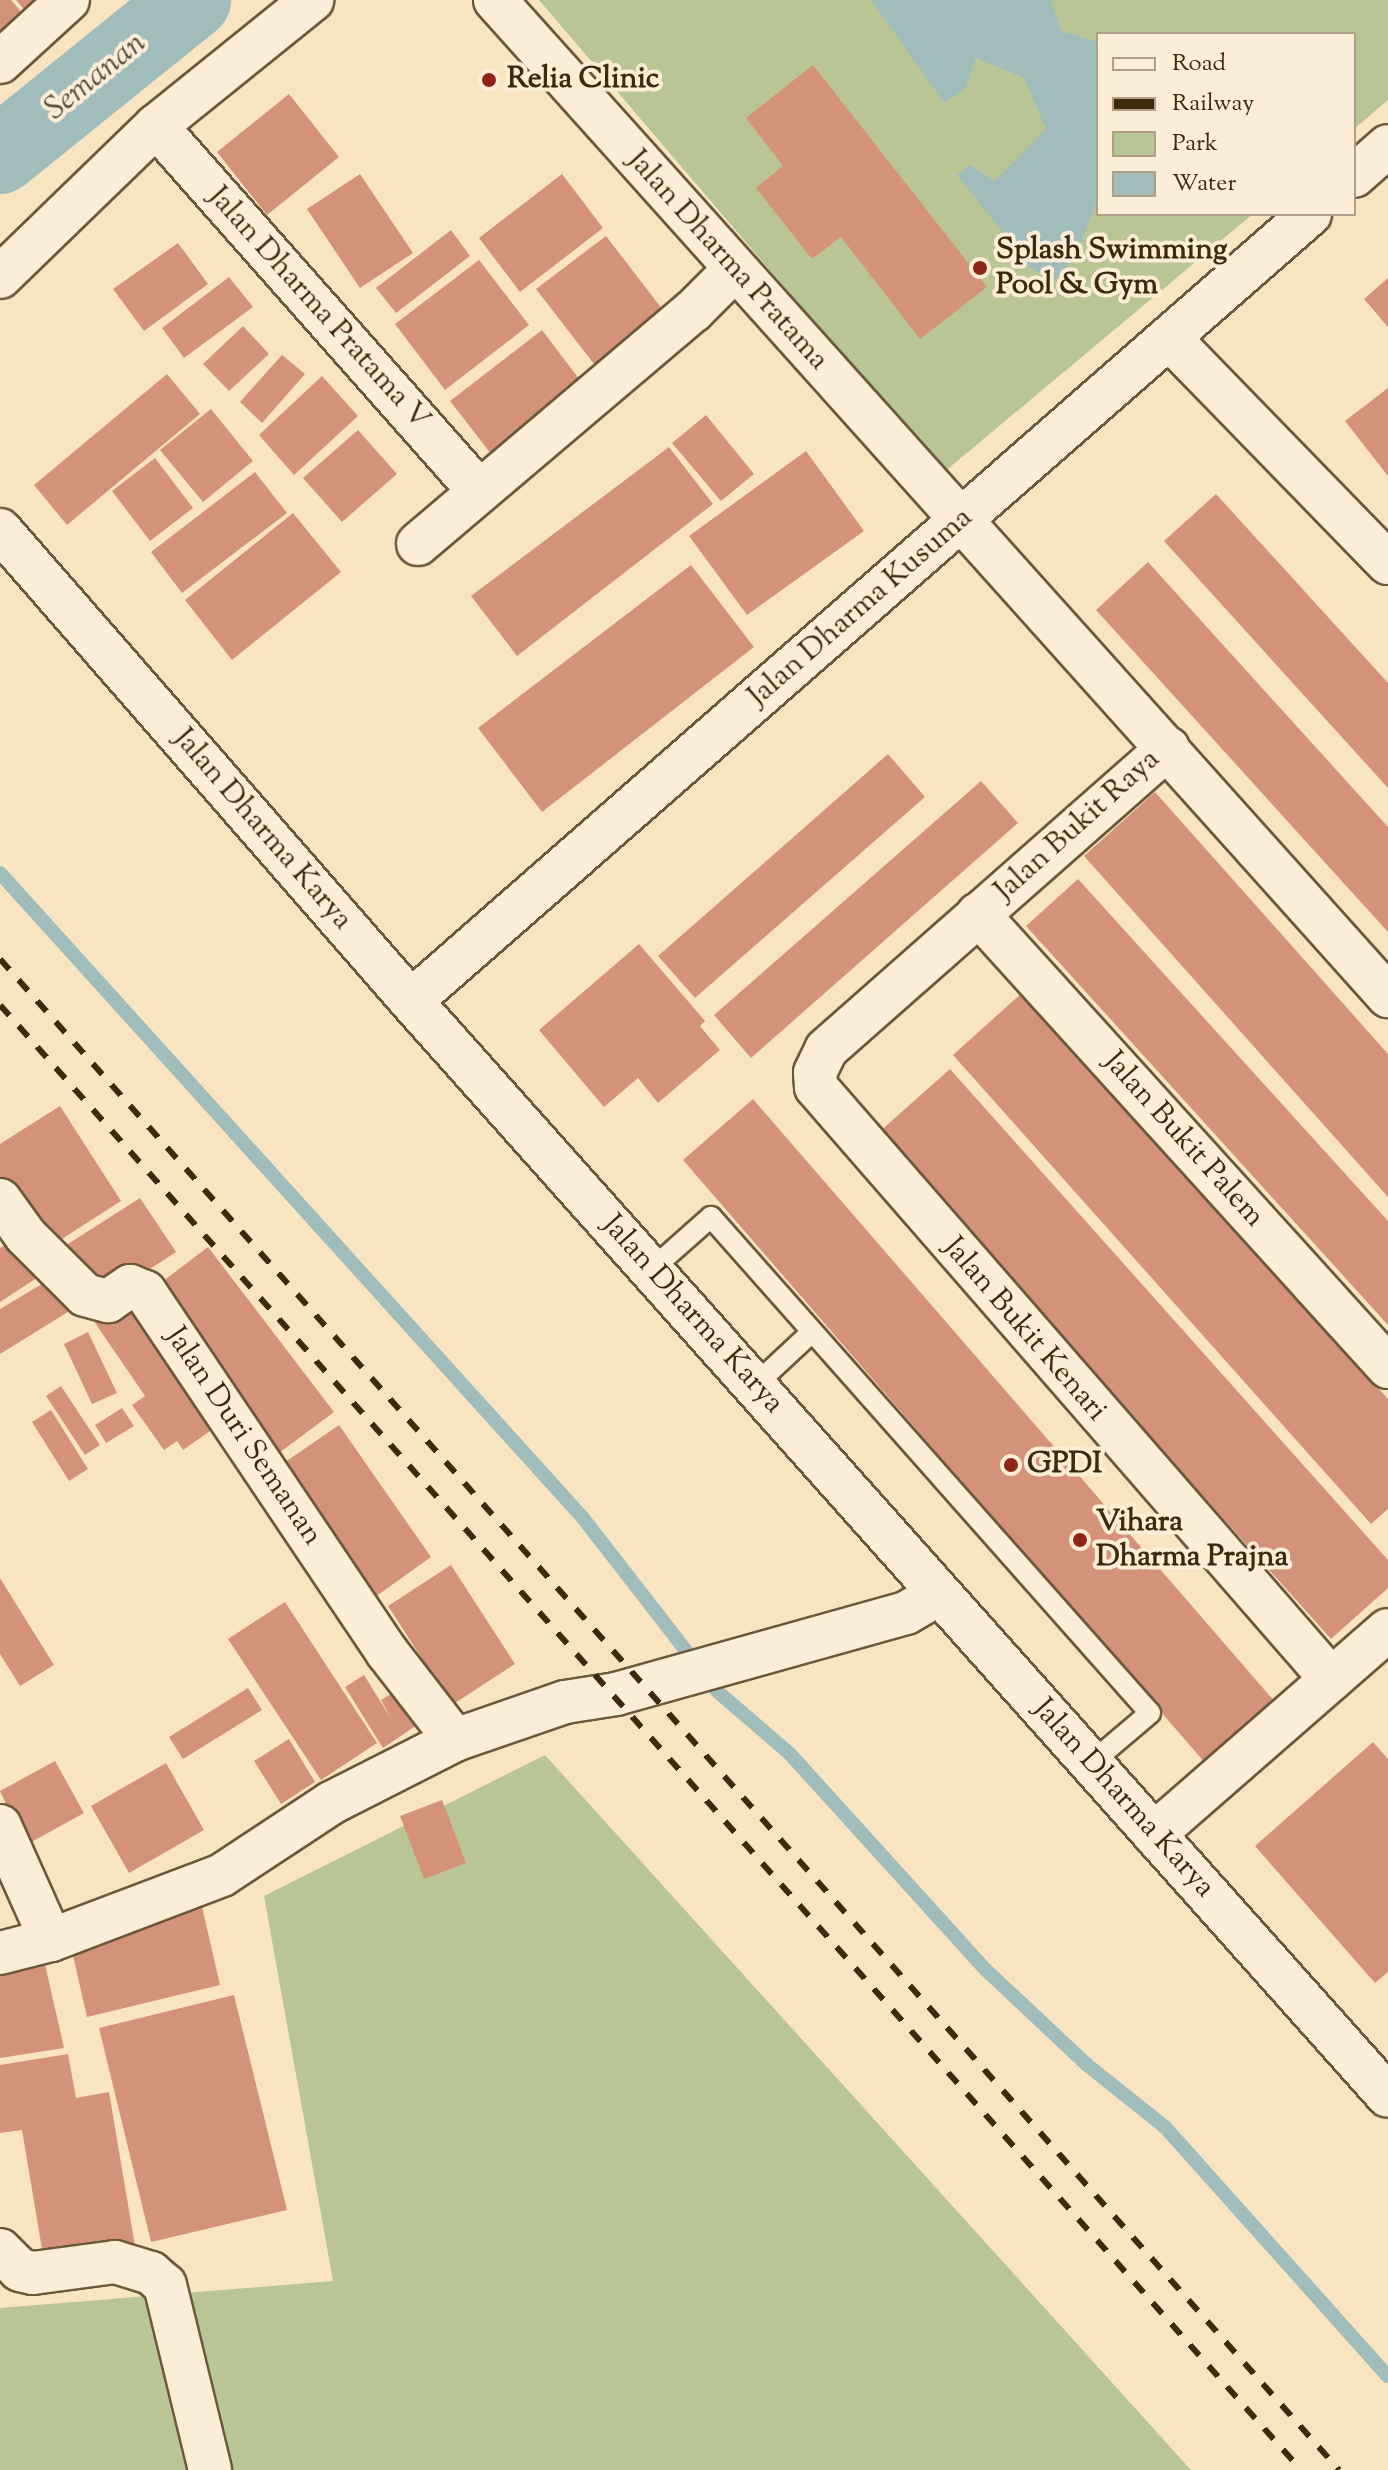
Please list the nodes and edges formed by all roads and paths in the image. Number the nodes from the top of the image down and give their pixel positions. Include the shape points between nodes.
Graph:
1 (68, 0) edge
2 (312, 0) edge
3 (495, 0) edge
4 (0, 62) edge
5 (156, 126) junction
6 (1388, 146) edge
7 (1356, 174) edge
8 (1308, 216) edge
9 (734, 270) junction
10 (0, 277) edge
11 (1169, 338) junction
12 (479, 491) junction
13 (959, 522) junction
14 (0, 530) edge
15 (418, 544) dead end
16 (1386, 556) edge
17 (1168, 748) junction
18 (978, 914) junction
19 (1388, 996) edge
20 (411, 1001) junction
21 (816, 1087) joint
22 (0, 1200) edge
23 (651, 1270) junction
24 (812, 1332) junction
25 (1388, 1367) edge
26 (754, 1386) junction
27 (939, 1594) junction
28 (1388, 1630) edge
29 (1331, 1679) junction
30 (455, 1740) junction
31 (1091, 1763) junction
32 (0, 1826) edge
33 (1154, 1834) junction
34 (51, 1940) junction
35 (0, 1953) edge
36 (1388, 2096) edge
37 (0, 2250) edge
38 (210, 2470) edge

1 - 4 street
2 - 5 street
3 - 9 street, Jalan Dharma Pratama
5 - 10 street
5 - 12 street, Jalan Dharma Pratama V
6 - 7 street
8 - 11 street, Jalan Dharma Kusuma
9 - 12 street via 693,311
9 - 13 street, Jalan Dharma Pratama
11 - 13 street, Jalan Dharma Kusuma
11 - 16 street
12 - 15 street
13 - 17 street, Jalan Bukit Raya
13 - 20 street, Jalan Dharma Kusuma
14 - 20 street, Jalan Dharma Karya
17 - 18 street, Jalan Bukit Raya
17 - 19 street
18 - 21 street, Jalan Bukit Raya via 826,1050 815,1073
18 - 25 street, Jalan Bukit Palem
20 - 23 street, Jalan Dharma Karya
21 - 29 street, Jalan Bukit Kenari
22 - 30 street, Jalan Duri Semanan via 26,1236 85,1295 108,1301 130,1286 145,1292 387,1652
23 - 24 lane via 711,1217
23 - 26 street, Jalan Dharma Karya
24 - 26 lane
24 - 31 lane via 1150,1713
26 - 27 street, Jalan Dharma Karya
27 - 30 street via 906,1613 681,1677 565,1702
27 - 31 street, Jalan Dharma Karya
28 - 29 street
29 - 33 street
30 - 34 street via 331,1803 222,1875
31 - 33 street, Jalan Dharma Karya
32 - 34 street
33 - 36 street, Jalan Dharma Karya
34 - 35 street
37 - 38 street via 20,2270 33,2273 115,2262 151,2273 165,2285

